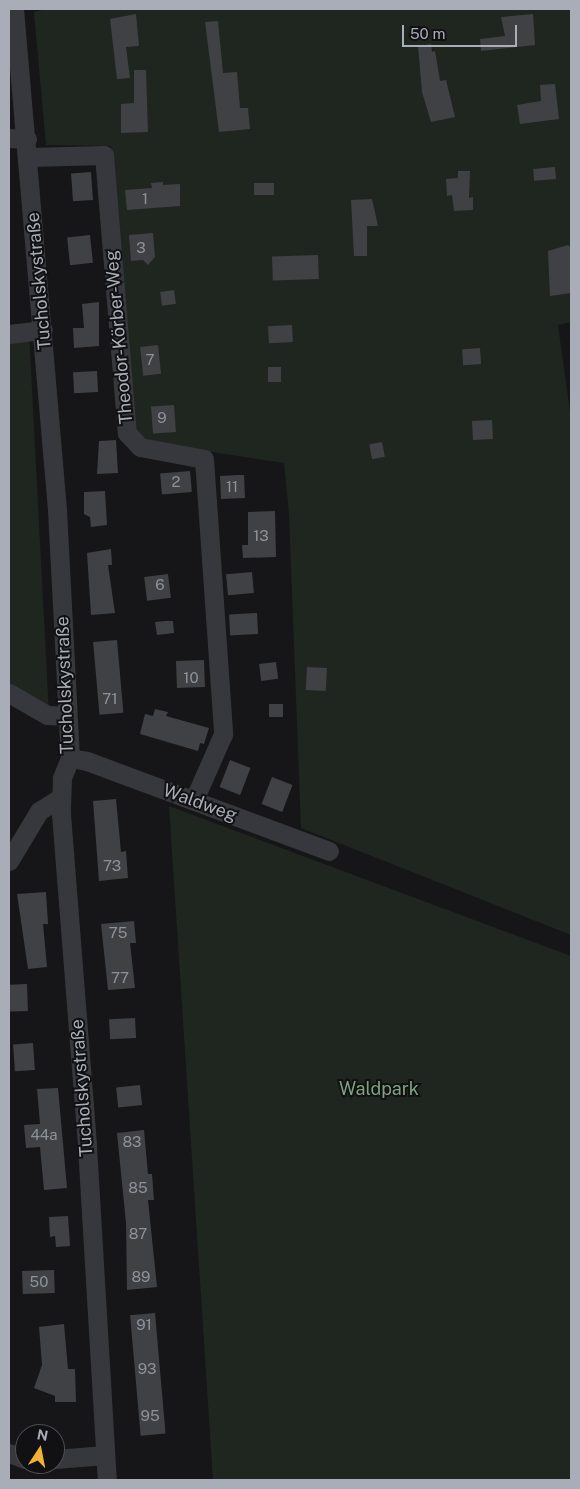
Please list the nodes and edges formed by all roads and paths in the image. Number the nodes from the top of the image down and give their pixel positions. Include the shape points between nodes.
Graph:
1 (14, 9) edge
2 (22, 145) edge
3 (43, 330) junction
4 (9, 334) edge
5 (9, 692) edge
6 (67, 716) junction
7 (70, 758) junction
8 (60, 798) junction
9 (194, 800) junction
10 (329, 851) dead end
11 (9, 860) edge
12 (105, 1455) junction
13 (65, 1458) edge
14 (107, 1480) edge

1 - 2 street, Tucholskystraße
2 - 3 street, Tucholskystraße
2 - 9 street, Theodor-Körber-Weg via 104,155 127,433 140,447 204,459 223,734
3 - 4 street
3 - 6 street, Tucholskystraße
5 - 6 street via 47,716
6 - 7 street, Tucholskystraße
7 - 8 street, Tucholskystraße
7 - 9 street, Waldweg via 87,761
8 - 11 street via 39,811
8 - 12 street, Tucholskystraße via 87,1146
9 - 10 street, Waldweg
12 - 13 street
12 - 14 street, Tucholskystraße

